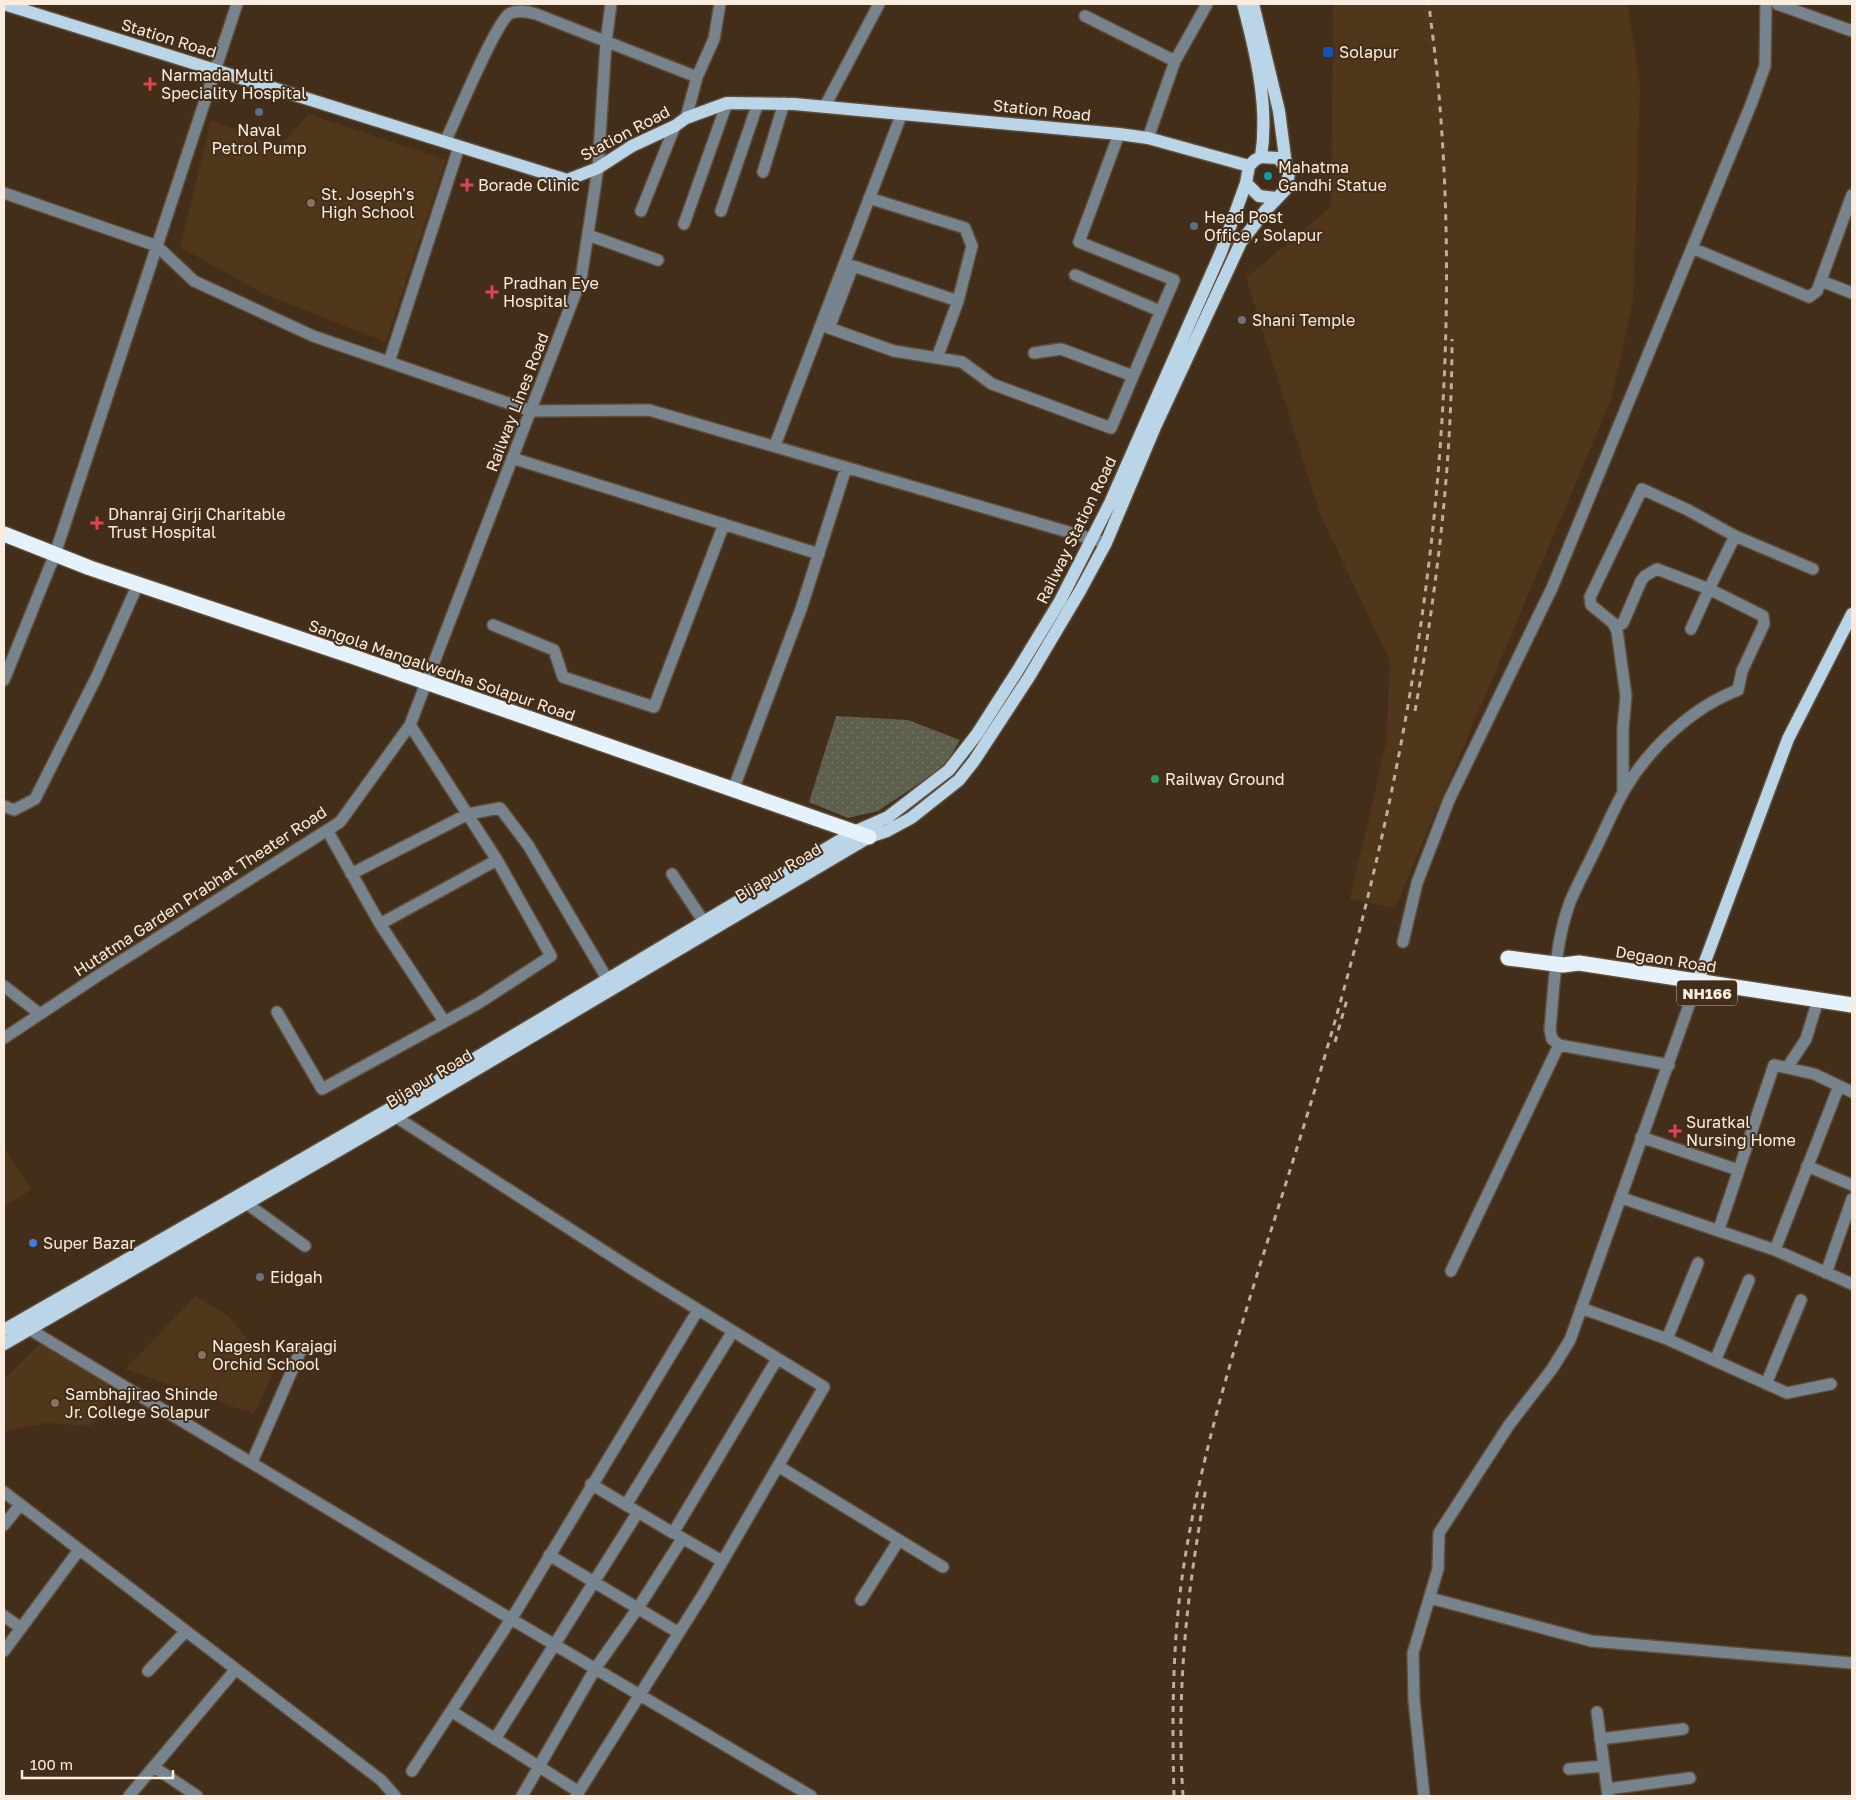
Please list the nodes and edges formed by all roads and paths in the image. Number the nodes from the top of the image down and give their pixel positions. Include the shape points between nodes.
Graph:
1 (4, 4) edge
2 (237, 4) edge
3 (611, 4) edge
4 (720, 4) edge
5 (879, 4) edge
6 (1207, 4) edge
7 (1243, 4) edge
8 (1253, 4) edge
9 (1766, 4) edge
10 (1777, 4) edge
11 (1085, 16) dead end
12 (1852, 31) edge
13 (606, 42) junction
14 (1175, 61) junction
15 (215, 69) junction
16 (698, 77) junction
17 (727, 103) junction
18 (758, 103) junction
19 (784, 103) junction
20 (825, 106) junction
21 (902, 113) junction
22 (686, 118) junction
23 (675, 126) junction
24 (1120, 134) junction
25 (1148, 138) junction
26 (445, 142) junction
27 (459, 147) junction
28 (1262, 156) junction
29 (1286, 165) junction
30 (1250, 166) junction
31 (598, 168) junction
32 (763, 172) dead end
33 (1246, 184) junction
34 (4, 193) edge
35 (1852, 195) edge
36 (869, 198) junction
37 (1276, 198) junction
38 (641, 211) dead end
39 (721, 211) dead end
40 (1847, 220) edge
41 (684, 224) dead end
42 (588, 235) junction
43 (157, 246) junction
44 (1692, 248) junction
45 (658, 260) dead end
46 (1075, 275) dead end
47 (1821, 281) junction
48 (1852, 293) edge
49 (958, 301) junction
50 (1160, 311) junction
51 (1034, 353) dead end
52 (937, 358) junction
53 (389, 362) junction
54 (1133, 376) junction
55 (531, 411) junction
56 (775, 445) junction
57 (512, 458) junction
58 (846, 468) junction
59 (724, 524) junction
60 (4, 534) edge
61 (1735, 536) junction
62 (1093, 539) junction
63 (1106, 543) junction
64 (55, 554) junction
65 (818, 554) junction
66 (1813, 568) dead end
67 (138, 584) junction
68 (1709, 589) junction
69 (1852, 614) edge
70 (493, 625) dead end
71 (1615, 627) junction
72 (1691, 629) dead end
73 (4, 680) edge
74 (426, 683) junction
75 (410, 725) junction
76 (733, 790) junction
77 (1623, 793) junction
78 (4, 806) edge
79 (468, 814) junction
80 (327, 830) junction
81 (862, 835) junction
82 (497, 860) junction
83 (351, 874) junction
84 (672, 874) dead end
85 (704, 922) junction
86 (380, 924) junction
87 (1403, 942) dead end
88 (1508, 958) dead end
89 (1559, 965) junction
90 (610, 984) junction
91 (4, 986) edge
92 (1695, 986) junction
93 (1817, 1005) junction
94 (1852, 1005) edge
95 (277, 1012) dead end
96 (40, 1014) junction
97 (1852, 1016) edge
98 (444, 1021) junction
99 (4, 1038) edge
100 (1559, 1045) junction
101 (1668, 1065) junction
102 (1787, 1068) junction
103 (1838, 1086) junction
104 (1852, 1092) edge
105 (396, 1117) junction
106 (1642, 1138) junction
107 (1807, 1166) junction
108 (1738, 1170) junction
109 (1852, 1185) edge
110 (1622, 1198) junction
111 (1852, 1199) edge
112 (246, 1204) junction
113 (1718, 1229) junction
114 (305, 1246) dead end
115 (1775, 1250) junction
116 (1698, 1263) dead end
117 (1451, 1271) dead end
118 (1826, 1273) junction
119 (1750, 1280) dead end
120 (1852, 1284) edge
121 (1801, 1300) dead end
122 (1581, 1308) junction
123 (698, 1310) junction
124 (26, 1324) junction
125 (4, 1330) edge
126 (732, 1331) junction
127 (1667, 1339) junction
128 (4, 1344) edge
129 (301, 1350) dead end
130 (777, 1358) junction
131 (1716, 1361) junction
132 (1766, 1384) junction
133 (1831, 1384) dead end
134 (252, 1462) junction
135 (778, 1466) junction
136 (591, 1484) junction
137 (4, 1492) edge
138 (20, 1504) junction
139 (626, 1505) junction
140 (638, 1512) junction
141 (4, 1526) edge
142 (678, 1536) junction
143 (898, 1540) junction
144 (79, 1550) junction
145 (549, 1555) junction
146 (722, 1561) junction
147 (943, 1567) dead end
148 (594, 1582) junction
149 (1430, 1598) junction
150 (861, 1600) dead end
151 (638, 1608) junction
152 (4, 1616) edge
153 (511, 1619) junction
154 (21, 1628) junction
155 (186, 1631) junction
156 (679, 1632) junction
157 (555, 1645) junction
158 (4, 1651) edge
159 (1852, 1663) edge
160 (236, 1669) junction
161 (595, 1669) junction
162 (148, 1670) dead end
163 (640, 1696) junction
164 (451, 1711) junction
165 (1597, 1712) dead end
166 (1683, 1729) dead end
167 (495, 1739) junction
168 (1600, 1739) junction
169 (1604, 1766) junction
170 (154, 1767) junction
171 (539, 1767) junction
172 (1569, 1768) dead end
173 (412, 1771) dead end
174 (1690, 1778) dead end
175 (1607, 1793) edge
176 (578, 1794) edge
177 (194, 1795) edge
178 (129, 1796) edge
179 (395, 1796) edge
180 (522, 1796) edge
181 (811, 1796) edge
182 (1424, 1796) edge

1 - 15 main road, Station Road
2 - 15 street
3 - 13 street, Railway Lines Road
4 - 16 street via 714,38
5 - 20 street
6 - 14 street
7 - 28 main road via 1253,40 1264,117
8 - 29 main road via 1279,111
9 - 44 street via 1765,66
10 - 12 street
11 - 14 street
13 - 16 street
13 - 26 street via 536,14 518,11 509,14
13 - 31 street, Railway Lines Road
14 - 25 street
15 - 26 main road, Station Road
15 - 43 street
16 - 22 street
17 - 18 main road, Station Road
17 - 22 main road, Station Road
17 - 41 street
18 - 19 main road, Station Road
18 - 39 street
19 - 20 main road, Station Road
19 - 32 street
20 - 21 main road, Station Road
21 - 24 main road, Station Road
21 - 36 street
22 - 23 main road, Station Road
23 - 31 main road, Station Road via 632,146
23 - 38 street
24 - 25 main road, Station Road
24 - 50 street via 1080,242 1174,280
25 - 30 main road, Station Road
26 - 27 main road, Station Road
27 - 31 main road, Station Road via 567,180
27 - 53 street
28 - 29 main road via 1273,156
28 - 30 main road
29 - 37 main road via 1290,171 1289,183
30 - 33 main road
31 - 42 street, Railway Lines Road
33 - 37 main road via 1259,196
33 - 62 main road, Railway Station Road via 1222,252
34 - 43 street
35 - 40 street
36 - 49 street via 965,228 972,246
36 - 56 street
37 - 63 main road, Railway Station Road via 1241,242
40 - 47 street
42 - 45 street
42 - 55 street, Railway Lines Road via 581,279
43 - 53 street via 194,281 235,302 313,336
43 - 64 street
44 - 47 street via 1804,296 1814,295
44 - 87 street via 1552,588 1449,800 1417,883
46 - 50 street
47 - 48 street
49 - 52 street
49 - 52 street via 853,266 829,328 894,351
50 - 54 street
51 - 54 street via 1061,349
52 - 54 street via 962,362 992,384 1110,428
53 - 55 street
55 - 56 street via 649,410
55 - 57 street, Railway Lines Road
56 - 58 street
57 - 59 street
57 - 74 street, Railway Lines Road
58 - 62 street
58 - 65 street
59 - 65 street
59 - 70 street via 654,707 563,677 554,650
60 - 64 highway, Sangola Mangalwedha Solapur Road
61 - 66 street
61 - 68 street
61 - 71 street via 1642,489 1590,597 1591,605
62 - 63 street
62 - 81 main road, Railway Station Road via 1018,670 959,759 934,783
63 - 81 main road, Railway Station Road via 1029,677 959,780 911,818 887,831
64 - 67 highway, Sangola Mangalwedha Solapur Road
64 - 73 street
65 - 76 street via 801,609
67 - 74 highway, Sangola Mangalwedha Solapur Road
67 - 78 street via 97,676 35,799 14,810
68 - 71 street via 1670,573 1651,572 1642,581 1623,622
68 - 72 street
68 - 77 street via 1763,616 1764,624 1742,671 1738,690 1716,698 1671,734 1640,768
69 - 92 main road via 1788,739
71 - 77 street via 1626,696
74 - 75 street, Railway Lines Road
74 - 76 highway, Sangola Mangalwedha Solapur Road
75 - 79 street
75 - 80 street, Hutatma Garden Prabhat Theater Road via 340,822
76 - 81 highway, Sangola Mangalwedha Solapur Road
77 - 89 street via 1570,903
79 - 82 street
79 - 83 street
79 - 90 street via 500,808 528,845
80 - 83 street
80 - 96 street, Hutatma Garden Prabhat Theater Road
81 - 85 main road
81 - 90 main road, Bijapur Road
82 - 86 street
82 - 98 street via 551,956 479,1003
83 - 86 street
84 - 85 street
85 - 90 main road
86 - 98 street
88 - 89 highway, Degaon Road / NH166
89 - 92 highway, Degaon Road / NH166 via 1577,972
89 - 100 street via 1550,1030 1552,1039
90 - 105 main road, Bijapur Road
90 - 124 main road via 424,1089
91 - 96 street
92 - 93 highway, Degaon Road / NH166
92 - 101 street
93 - 94 highway, Degaon Road / NH166
93 - 97 highway, Degaon Road / NH166
93 - 102 street via 1806,1039
95 - 98 street via 322,1089
96 - 99 street, Hutatma Garden Prabhat Theater Road
100 - 101 street
100 - 117 street
101 - 106 street
102 - 103 street via 1814,1074
102 - 108 street via 1774,1065
103 - 104 street
103 - 107 street
105 - 112 main road, Bijapur Road
105 - 123 street
106 - 108 street
106 - 110 street
107 - 109 street
107 - 115 street
108 - 113 street
110 - 113 street
110 - 122 street
111 - 118 street
112 - 114 street
112 - 124 main road, Bijapur Road
113 - 115 street
115 - 118 street
116 - 127 street
118 - 120 street
119 - 131 street
121 - 132 street
122 - 127 street
122 - 149 street via 1570,1340 1552,1369 1508,1425 1439,1532 1438,1569
123 - 126 street
123 - 136 street
124 - 125 main road
124 - 128 main road, Bijapur Road
124 - 134 street
126 - 130 street
126 - 139 street
127 - 131 street
129 - 134 street
130 - 135 street via 824,1387
130 - 142 street
131 - 132 street
132 - 133 street via 1787,1393
134 - 153 street
135 - 143 street
135 - 146 street
136 - 139 street
136 - 145 street
137 - 138 street
138 - 141 street
138 - 144 street
139 - 140 street
140 - 142 street
140 - 148 street
142 - 146 street
142 - 151 street
143 - 147 street
143 - 150 street
144 - 154 street
144 - 155 street
145 - 148 street
145 - 153 street
146 - 156 street
148 - 151 street
148 - 157 street
149 - 159 street via 1591,1641
149 - 182 street via 1413,1653 1414,1700
151 - 156 street
151 - 161 street
152 - 154 street
153 - 157 street
153 - 164 street
154 - 158 street
155 - 160 street
155 - 162 street
156 - 163 street
157 - 161 street
157 - 167 street
160 - 170 street
160 - 179 street via 381,1780
161 - 163 street
161 - 171 street
163 - 176 street
163 - 181 street
164 - 167 street
164 - 173 street
165 - 168 street
166 - 168 street
167 - 171 street
168 - 169 street
169 - 172 street
169 - 175 street
170 - 177 street
170 - 178 street
171 - 176 street
171 - 180 street
174 - 175 street

